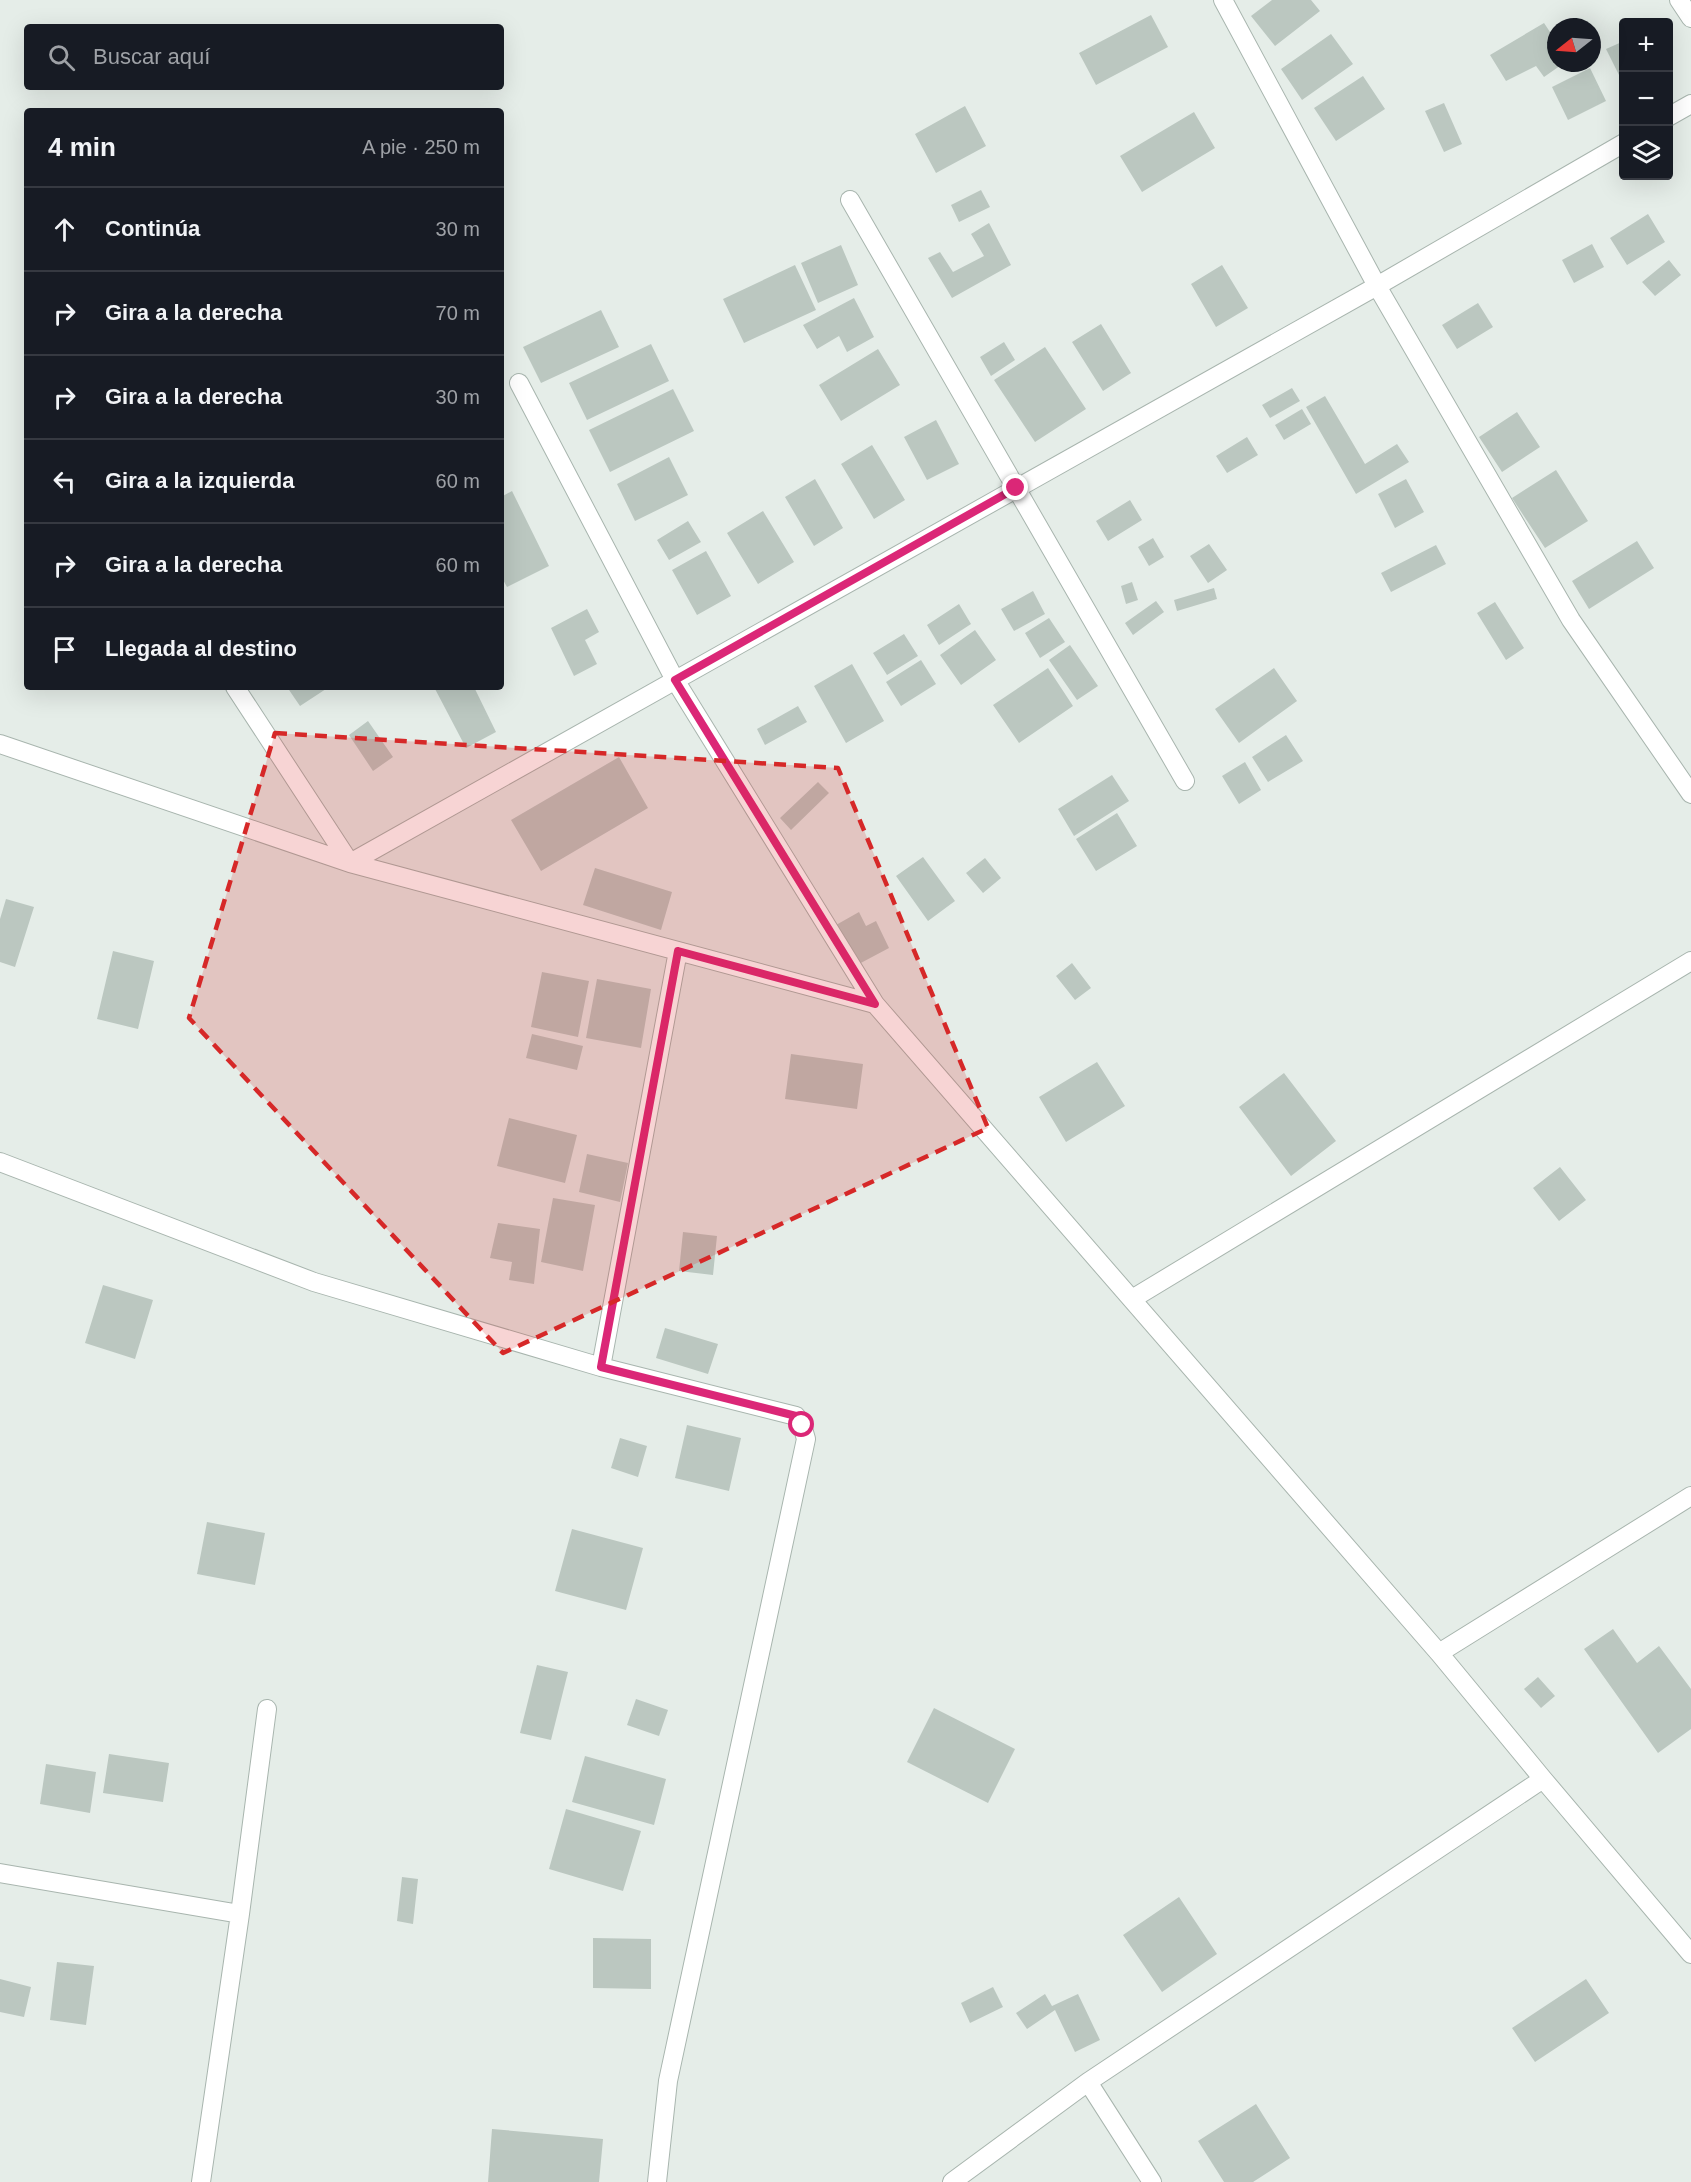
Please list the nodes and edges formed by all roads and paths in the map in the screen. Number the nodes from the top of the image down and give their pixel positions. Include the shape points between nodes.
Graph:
1 (1223, 0) edge
2 (1679, 0) edge
3 (1691, 18) edge
4 (1691, 104) edge
5 (1673, 114) edge
6 (1619, 145) edge
7 (850, 200) dead end
8 (1377, 286) junction
9 (519, 383) dead end
10 (1016, 488) junction
11 (675, 680) junction
12 (237, 690) edge
13 (0, 744) edge
14 (1185, 781) dead end
15 (1691, 794) edge
16 (350, 863) junction
17 (678, 951) junction
18 (1691, 961) edge
19 (875, 1004) junction
20 (0, 1162) edge
21 (1132, 1299) junction
22 (601, 1367) junction
23 (1691, 1496) edge
24 (1439, 1653) junction
25 (267, 1708) dead end
26 (1543, 1779) junction
27 (0, 1873) edge
28 (240, 1914) junction
29 (1691, 1954) edge
30 (1088, 2082) junction
31 (201, 2182) edge
32 (657, 2182) edge
33 (952, 2182) edge
34 (1152, 2182) edge

1 - 8 street
2 - 3 street
4 - 5 street
6 - 8 street
7 - 10 street
8 - 10 street
8 - 15 street via 1571,620
9 - 11 street
10 - 11 street
10 - 14 street
11 - 16 street
11 - 19 street
12 - 16 street
13 - 16 street
16 - 17 street
17 - 19 street
17 - 22 street
18 - 21 street
19 - 21 street
20 - 22 street via 314,1282
21 - 24 street
22 - 32 street via 796,1416 806,1439 668,2081
23 - 24 street
24 - 26 street
25 - 28 street
26 - 29 street
26 - 30 street
27 - 28 street
28 - 31 street
30 - 33 street
30 - 34 street

